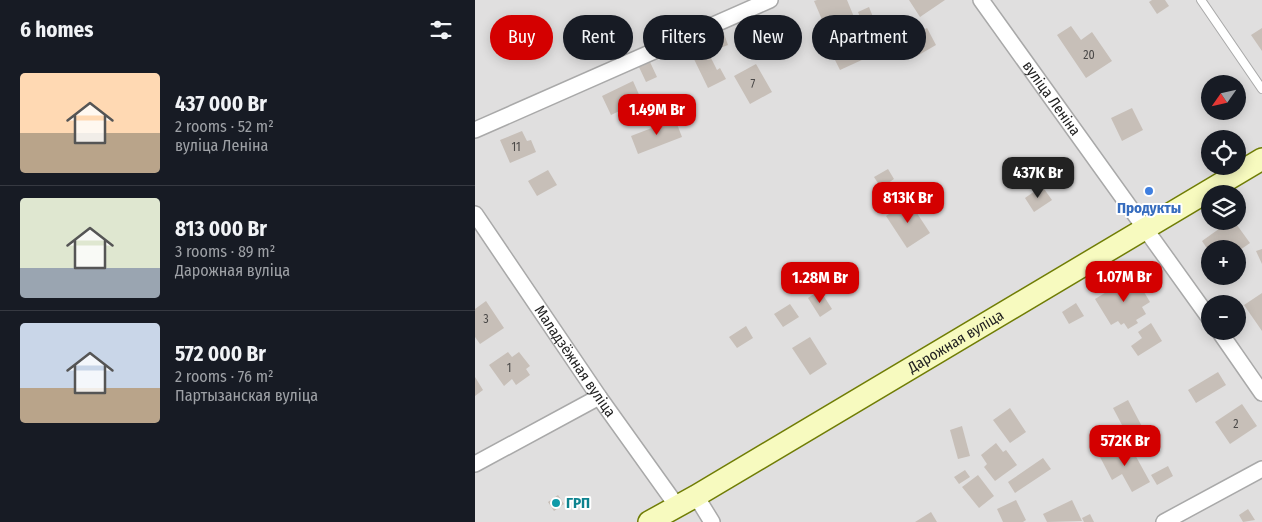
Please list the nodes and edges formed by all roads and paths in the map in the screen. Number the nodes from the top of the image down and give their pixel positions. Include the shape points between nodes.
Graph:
1 (770, 0) edge
2 (981, 0) edge
3 (1201, 0) edge
4 (1262, 89) edge
5 (475, 130) edge
6 (1262, 159) edge
7 (475, 214) edge
8 (1146, 228) junction
9 (1201, 306) edge
10 (1225, 340) edge
11 (1262, 393) edge
12 (599, 397) junction
13 (475, 464) edge
14 (1262, 470) edge
15 (696, 496) junction
16 (677, 506) junction
17 (649, 522) edge
18 (713, 522) edge
19 (1164, 522) edge

1 - 5 street
2 - 8 street, вуліца Леніна
3 - 4 lane
6 - 8 main road, Дарожная вуліца
7 - 12 street, Маладзёжная вуліца
8 - 9 street, вуліца Леніна
8 - 15 main road, Дарожная вуліца
10 - 11 street
12 - 13 street
12 - 16 street, Маладзёжная вуліца
14 - 19 street
15 - 16 main road, Дарожная вуліца
15 - 18 street
16 - 17 main road, Дарожная вуліца

